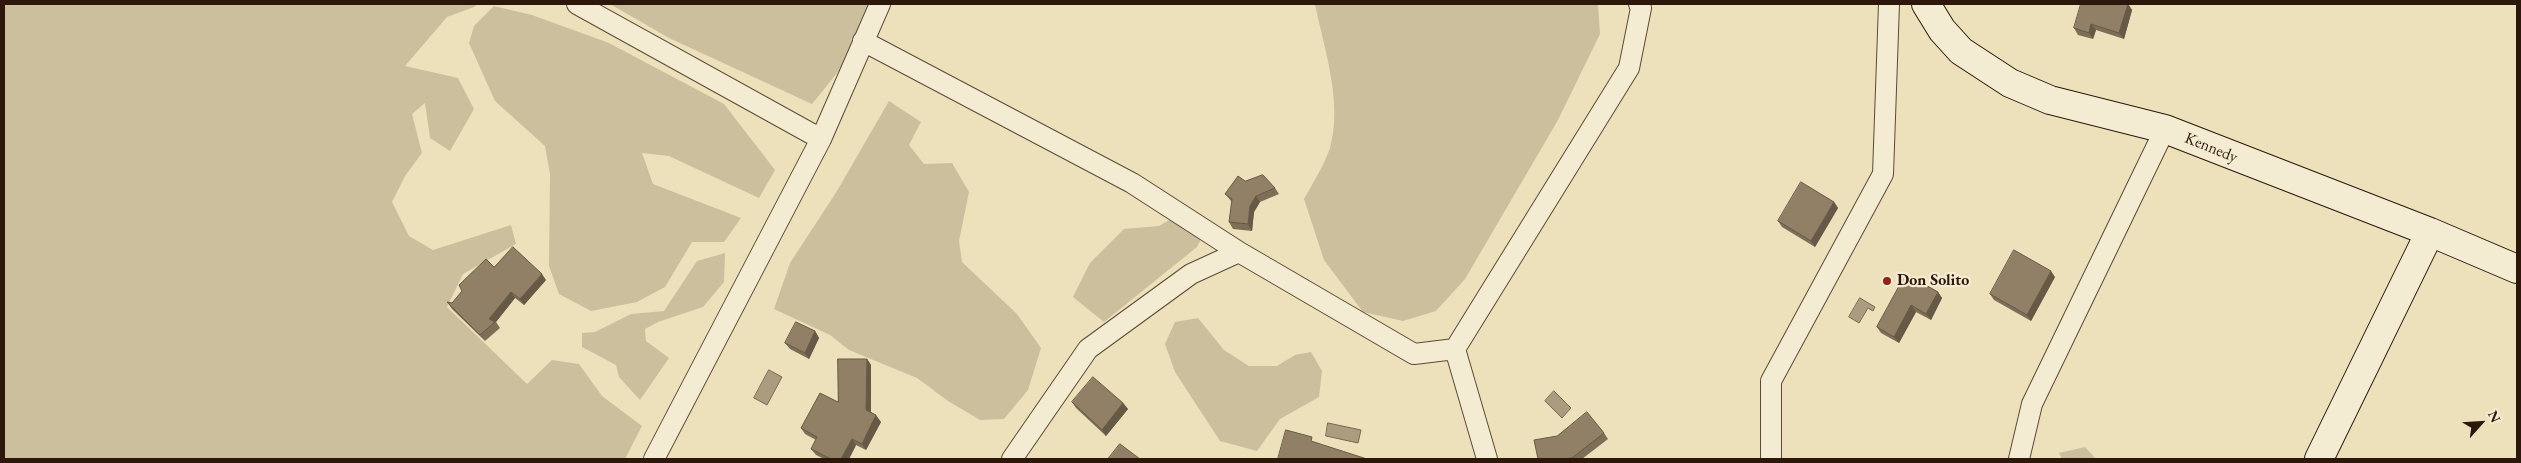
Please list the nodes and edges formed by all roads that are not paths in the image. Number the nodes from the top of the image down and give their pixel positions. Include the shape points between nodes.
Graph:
1 (577, 4) edge
2 (880, 4) edge
3 (1639, 4) edge
4 (1890, 4) edge
5 (1926, 4) edge
6 (863, 41) junction
7 (2165, 129) junction
8 (820, 139) junction
9 (2430, 232) junction
10 (1239, 252) junction
11 (2517, 270) edge
12 (1455, 349) junction
13 (1009, 458) edge
14 (654, 459) edge
15 (1486, 459) edge
16 (1771, 459) edge
17 (2019, 459) edge
18 (2319, 459) edge

1 - 8 street
2 - 6 street
3 - 12 street via 1641,8 1629,68
4 - 16 street via 1883,174 1771,381
5 - 7 main road, Kennedy via 1961,52 2010,83 2050,100
6 - 8 street
6 - 10 street via 1132,183
7 - 9 main road, Kennedy
7 - 17 street via 2032,404
8 - 14 street
9 - 11 main road, Kennedy
9 - 18 main road
10 - 12 street via 1414,354
10 - 13 street via 1191,274 1088,349
12 - 15 street

